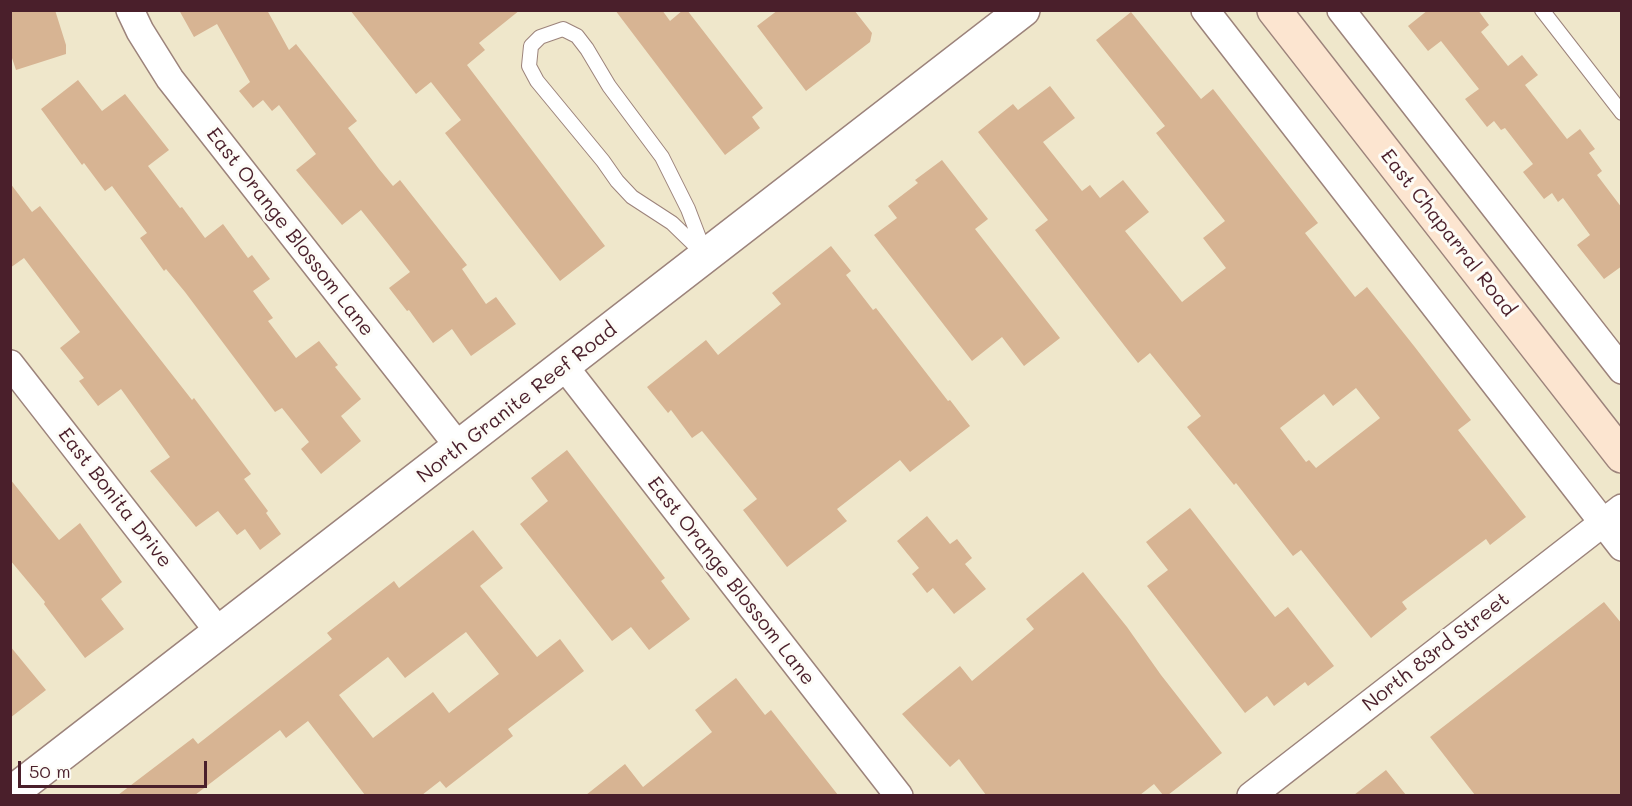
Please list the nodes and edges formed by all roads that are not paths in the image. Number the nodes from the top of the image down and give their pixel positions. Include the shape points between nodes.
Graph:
1 (130, 10) edge
2 (1023, 10) edge
3 (1205, 10) edge
4 (1274, 10) edge
5 (1341, 10) edge
6 (1542, 10) edge
7 (1622, 113) edge
8 (706, 256) junction
9 (10, 364) edge
10 (564, 366) junction
11 (1622, 370) edge
12 (459, 447) junction
13 (1622, 456) edge
14 (1612, 515) edge
15 (1622, 547) edge
16 (219, 632) junction
17 (10, 794) edge
18 (899, 795) edge
19 (1251, 795) edge

1 - 12 street, East Orange Blossom Lane via 170,79
2 - 8 street, North Granite Reef Road
3 - 14 street
4 - 13 main road, East Chaparral Road
5 - 11 street
6 - 7 lane
8 - 8 lane via 662,157 609,86 587,49 577,36 562,29 540,37 528,55 537,81 632,197 672,223
8 - 10 street, North Granite Reef Road
9 - 16 street, East Bonita Drive
10 - 12 street, North Granite Reef Road
10 - 18 street, East Orange Blossom Lane
12 - 16 street, North Granite Reef Road
14 - 15 street
14 - 19 street, North 83rd Street
16 - 17 street, North Granite Reef Road

